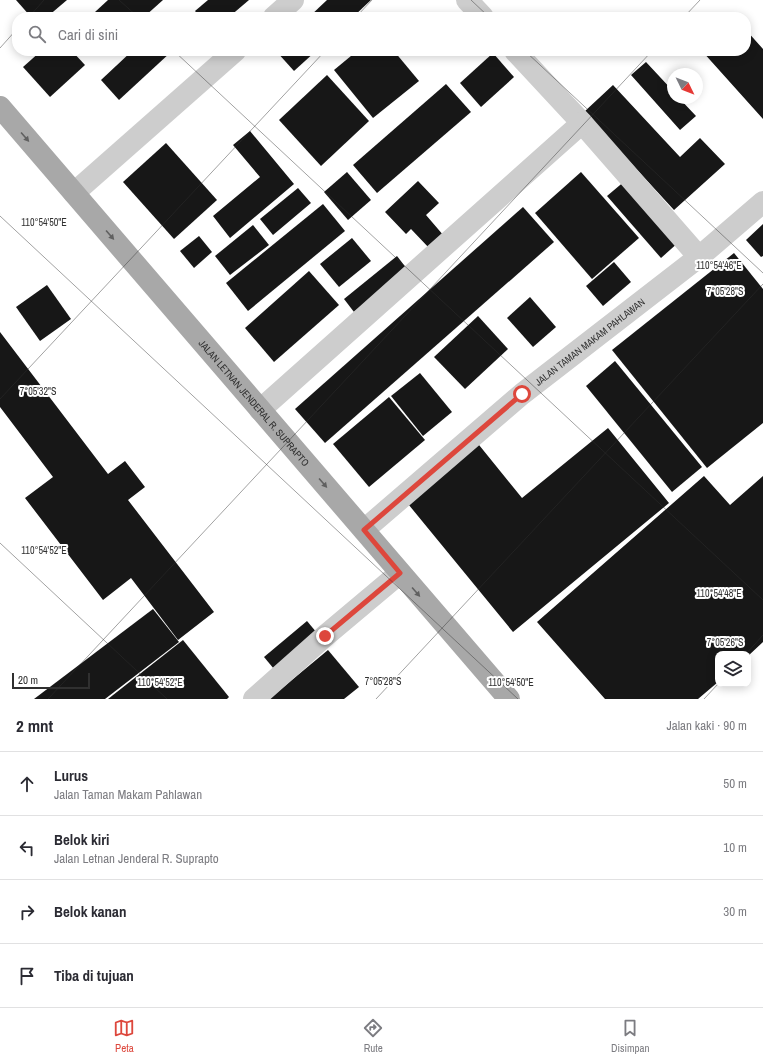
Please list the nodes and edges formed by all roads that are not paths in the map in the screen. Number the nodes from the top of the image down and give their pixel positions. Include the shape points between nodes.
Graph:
1 (293, 0) edge
2 (467, 0) edge
3 (280, 12) edge
4 (478, 12) edge
5 (229, 56) edge
6 (520, 56) edge
7 (0, 107) edge
8 (582, 123) junction
9 (74, 193) junction
10 (763, 202) edge
11 (698, 257) junction
12 (260, 410) junction
13 (364, 530) junction
14 (400, 573) junction
15 (254, 699) edge
16 (509, 699) edge

1 - 3 street
2 - 4 street
5 - 9 street
6 - 8 street
7 -> 9 main road, JALAN LETNAN JENDERAL R. SUPRAPTO
8 - 11 street
8 - 12 street
9 -> 12 main road, JALAN LETNAN JENDERAL R. SUPRAPTO
10 - 11 street, JALAN TAMAN MAKAM PAHLAWAN
11 - 13 street, JALAN TAMAN MAKAM PAHLAWAN via 522,394
12 -> 13 main road, JALAN LETNAN JENDERAL R. SUPRAPTO
13 - 14 main road, JALAN LETNAN JENDERAL R. SUPRAPTO
14 - 15 street
14 -> 16 main road, JALAN LETNAN JENDERAL R. SUPRAPTO

